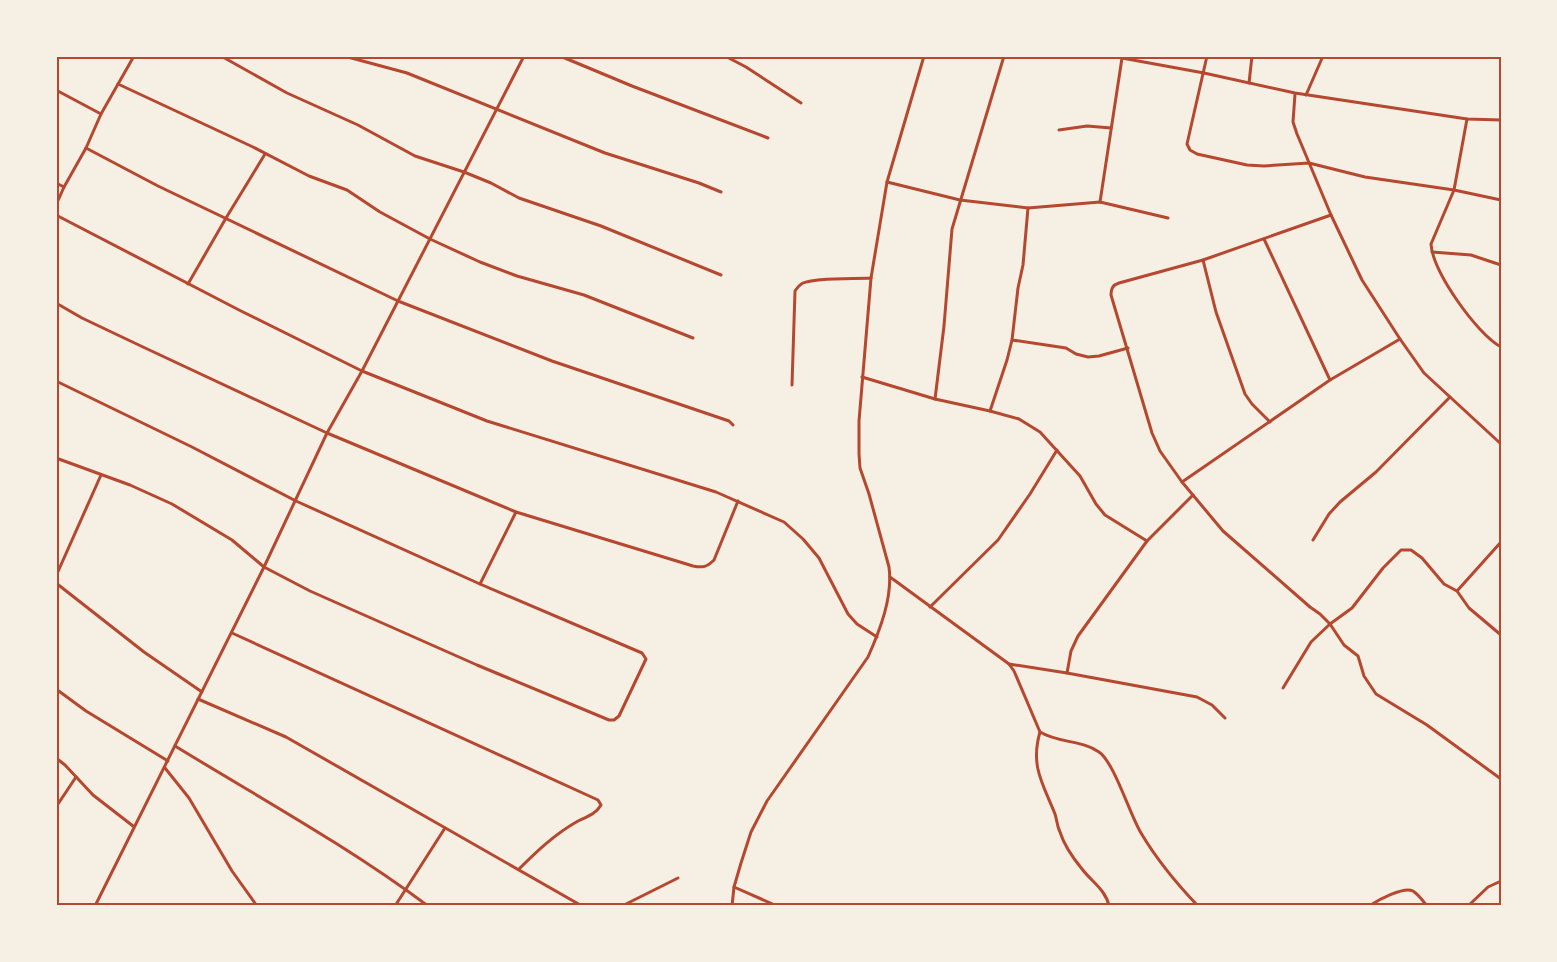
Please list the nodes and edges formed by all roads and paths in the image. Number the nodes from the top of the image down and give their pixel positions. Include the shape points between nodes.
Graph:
1 (134, 56) edge
2 (221, 56) edge
3 (344, 56) edge
4 (524, 56) edge
5 (560, 56) edge
6 (725, 56) edge
7 (924, 56) edge
8 (1004, 56) edge
9 (1111, 56) edge
10 (1207, 56) edge
11 (1252, 56) edge
12 (1322, 56) edge
13 (1122, 58) junction
14 (1136, 58) edge
15 (1204, 73) junction
16 (1249, 83) junction
17 (118, 84) junction
18 (56, 90) edge
19 (1295, 93) junction
20 (1306, 95) junction
21 (801, 103) dead end
22 (496, 110) junction
23 (101, 114) junction
24 (1467, 119) junction
25 (1501, 120) edge
26 (1111, 128) junction
27 (1059, 130) dead end
28 (768, 138) dead end
29 (86, 148) junction
30 (265, 154) junction
31 (1309, 163) junction
32 (464, 172) junction
33 (887, 182) junction
34 (56, 183) edge
35 (64, 187) junction
36 (1454, 190) junction
37 (720, 192) dead end
38 (960, 200) junction
39 (1501, 200) edge
40 (1100, 202) junction
41 (56, 205) edge
42 (1028, 208) junction
43 (56, 215) edge
44 (1331, 215) junction
45 (226, 218) junction
46 (1168, 218) dead end
47 (430, 239) junction
48 (1264, 239) junction
49 (1432, 252) junction
50 (1203, 260) junction
51 (1501, 265) edge
52 (720, 275) dead end
53 (871, 278) junction
54 (188, 284) junction
55 (398, 301) junction
56 (56, 303) edge
57 (693, 338) dead end
58 (1400, 339) junction
59 (1012, 340) junction
60 (1501, 347) edge
61 (1128, 348) junction
62 (362, 371) junction
63 (862, 378) junction
64 (1330, 380) junction
65 (56, 382) edge
66 (792, 384) dead end
67 (1450, 397) junction
68 (935, 399) junction
69 (990, 410) junction
70 (1270, 422) junction
71 (733, 425) dead end
72 (327, 433) junction
73 (1501, 444) edge
74 (1057, 450) junction
75 (56, 458) edge
76 (101, 475) junction
77 (1182, 482) junction
78 (1193, 495) junction
79 (296, 501) junction
80 (738, 501) junction
81 (516, 512) junction
82 (1313, 540) dead end
83 (1147, 541) junction
84 (1501, 542) edge
85 (264, 567) junction
86 (56, 576) edge
87 (890, 577) junction
88 (56, 583) edge
89 (480, 584) junction
90 (1457, 591) junction
91 (930, 607) junction
92 (1330, 624) junction
93 (232, 633) junction
94 (1501, 635) edge
95 (877, 637) junction
96 (1009, 664) junction
97 (1066, 673) junction
98 (1283, 688) dead end
99 (56, 689) edge
100 (202, 692) junction
101 (198, 700) junction
102 (1224, 718) dead end
103 (1040, 732) junction
104 (175, 746) junction
105 (56, 758) edge
106 (168, 761) junction
107 (165, 768) junction
108 (76, 777) junction
109 (1501, 779) edge
110 (56, 807) edge
111 (134, 826) junction
112 (444, 828) junction
113 (519, 869) junction
114 (678, 878) dead end
115 (1501, 881) edge
116 (734, 887) junction
117 (406, 889) junction
118 (95, 906) edge
119 (257, 906) edge
120 (395, 906) edge
121 (428, 906) edge
122 (582, 906) edge
123 (622, 906) edge
124 (732, 906) edge
125 (777, 906) edge
126 (1108, 906) edge
127 (1198, 906) edge
128 (1369, 906) edge
129 (1427, 906) edge
130 (1468, 906) edge

1 - 17 street
2 - 32 street via 287,93 416,156
3 - 22 street via 407,73
4 - 22 street
5 - 28 street
6 - 21 street
7 - 33 street
8 - 38 street
9 - 13 street
10 - 15 street
11 - 16 street
12 - 20 street
13 - 14 street
13 - 26 street
14 - 15 street
15 - 16 street
15 - 31 street via 1187,144 1190,150 1247,165
16 - 19 street
17 - 23 street
17 - 30 street
18 - 23 street
19 - 20 street
19 - 31 street via 1293,122
20 - 24 street
22 - 32 street
22 - 37 street via 605,153
23 - 29 street
24 - 25 street
24 - 36 street
26 - 27 street via 1087,126
26 - 40 street
29 - 35 street
29 - 45 street
30 - 45 street
30 - 47 street via 347,190
31 - 36 street via 1365,177
31 - 44 street
32 - 47 street
32 - 52 street via 518,198 602,226
33 - 38 street
33 - 53 street
34 - 35 street
35 - 41 street
36 - 39 street
36 - 49 street via 1431,244
38 - 42 street
38 - 68 street via 952,229
40 - 42 street
40 - 46 street
42 - 59 street
43 - 54 street
44 - 48 street
44 - 58 street via 1362,280
45 - 54 street
45 - 55 street
47 - 55 street
47 - 57 street via 517,276 584,295
48 - 50 street
48 - 64 street
49 - 51 street via 1471,256
49 - 60 street via 1470,318 1482,333
50 - 61 street via 1114,285 1111,295
50 - 70 street via 1216,312 1245,394
53 - 63 street
53 - 66 street via 805,282 798,286 795,292
54 - 62 street
55 - 62 street
55 - 71 street via 552,361
56 - 72 street
58 - 64 street
58 - 67 street via 1424,373
59 - 61 street via 1054,346 1088,357
59 - 69 street
61 - 77 street via 1152,433 1160,451
62 - 72 street
62 - 80 street via 487,421
63 - 68 street
63 - 87 street via 859,461
64 - 70 street
65 - 79 street
67 - 73 street
67 - 82 street via 1376,472 1340,502
68 - 69 street
69 - 74 street via 1019,420 1040,432
70 - 77 street
72 - 79 street
72 - 81 street
74 - 83 street via 1080,476 1105,516
74 - 91 street via 998,540
75 - 76 street
76 - 85 street via 172,504 232,540
76 - 86 street
77 - 78 street
78 - 83 street
78 - 92 street via 1223,531
79 - 85 street
79 - 89 street
80 - 81 street via 714,560 700,568
80 - 95 street via 784,522 803,539 819,558 848,614
81 - 89 street
83 - 97 street via 1078,636
84 - 90 street
85 - 89 street via 310,591 486,669 609,720 619,716 646,659 642,653
85 - 93 street
87 - 91 street
87 - 95 street
88 - 100 street via 144,652
90 - 92 street via 1444,584 1422,558 1404,549 1382,568 1352,608
90 - 94 street via 1469,608
91 - 96 street
92 - 98 street via 1306,648
92 - 109 street via 1344,645 1358,656 1364,676 1376,694 1427,725
93 - 100 street
93 - 113 street via 598,800 598,811 542,846
95 - 116 street via 854,679 766,801 751,832
96 - 97 street
96 - 103 street
97 - 102 street via 1196,698 1212,705
99 - 106 street
100 - 101 street
101 - 104 street
101 - 112 street via 286,737
103 - 126 street via 1036,753 1040,780 1059,830 1081,869 1103,892
103 - 127 street via 1101,753 1152,851
104 - 106 street
104 - 117 street
105 - 108 street
106 - 107 street
107 - 111 street
107 - 119 street via 189,798 232,871
108 - 110 street
108 - 111 street via 93,795
111 - 118 street
112 - 113 street
112 - 117 street
113 - 122 street
114 - 123 street
115 - 130 street via 1488,887
116 - 124 street
116 - 125 street
117 - 120 street
117 - 121 street
128 - 129 street via 1408,890

